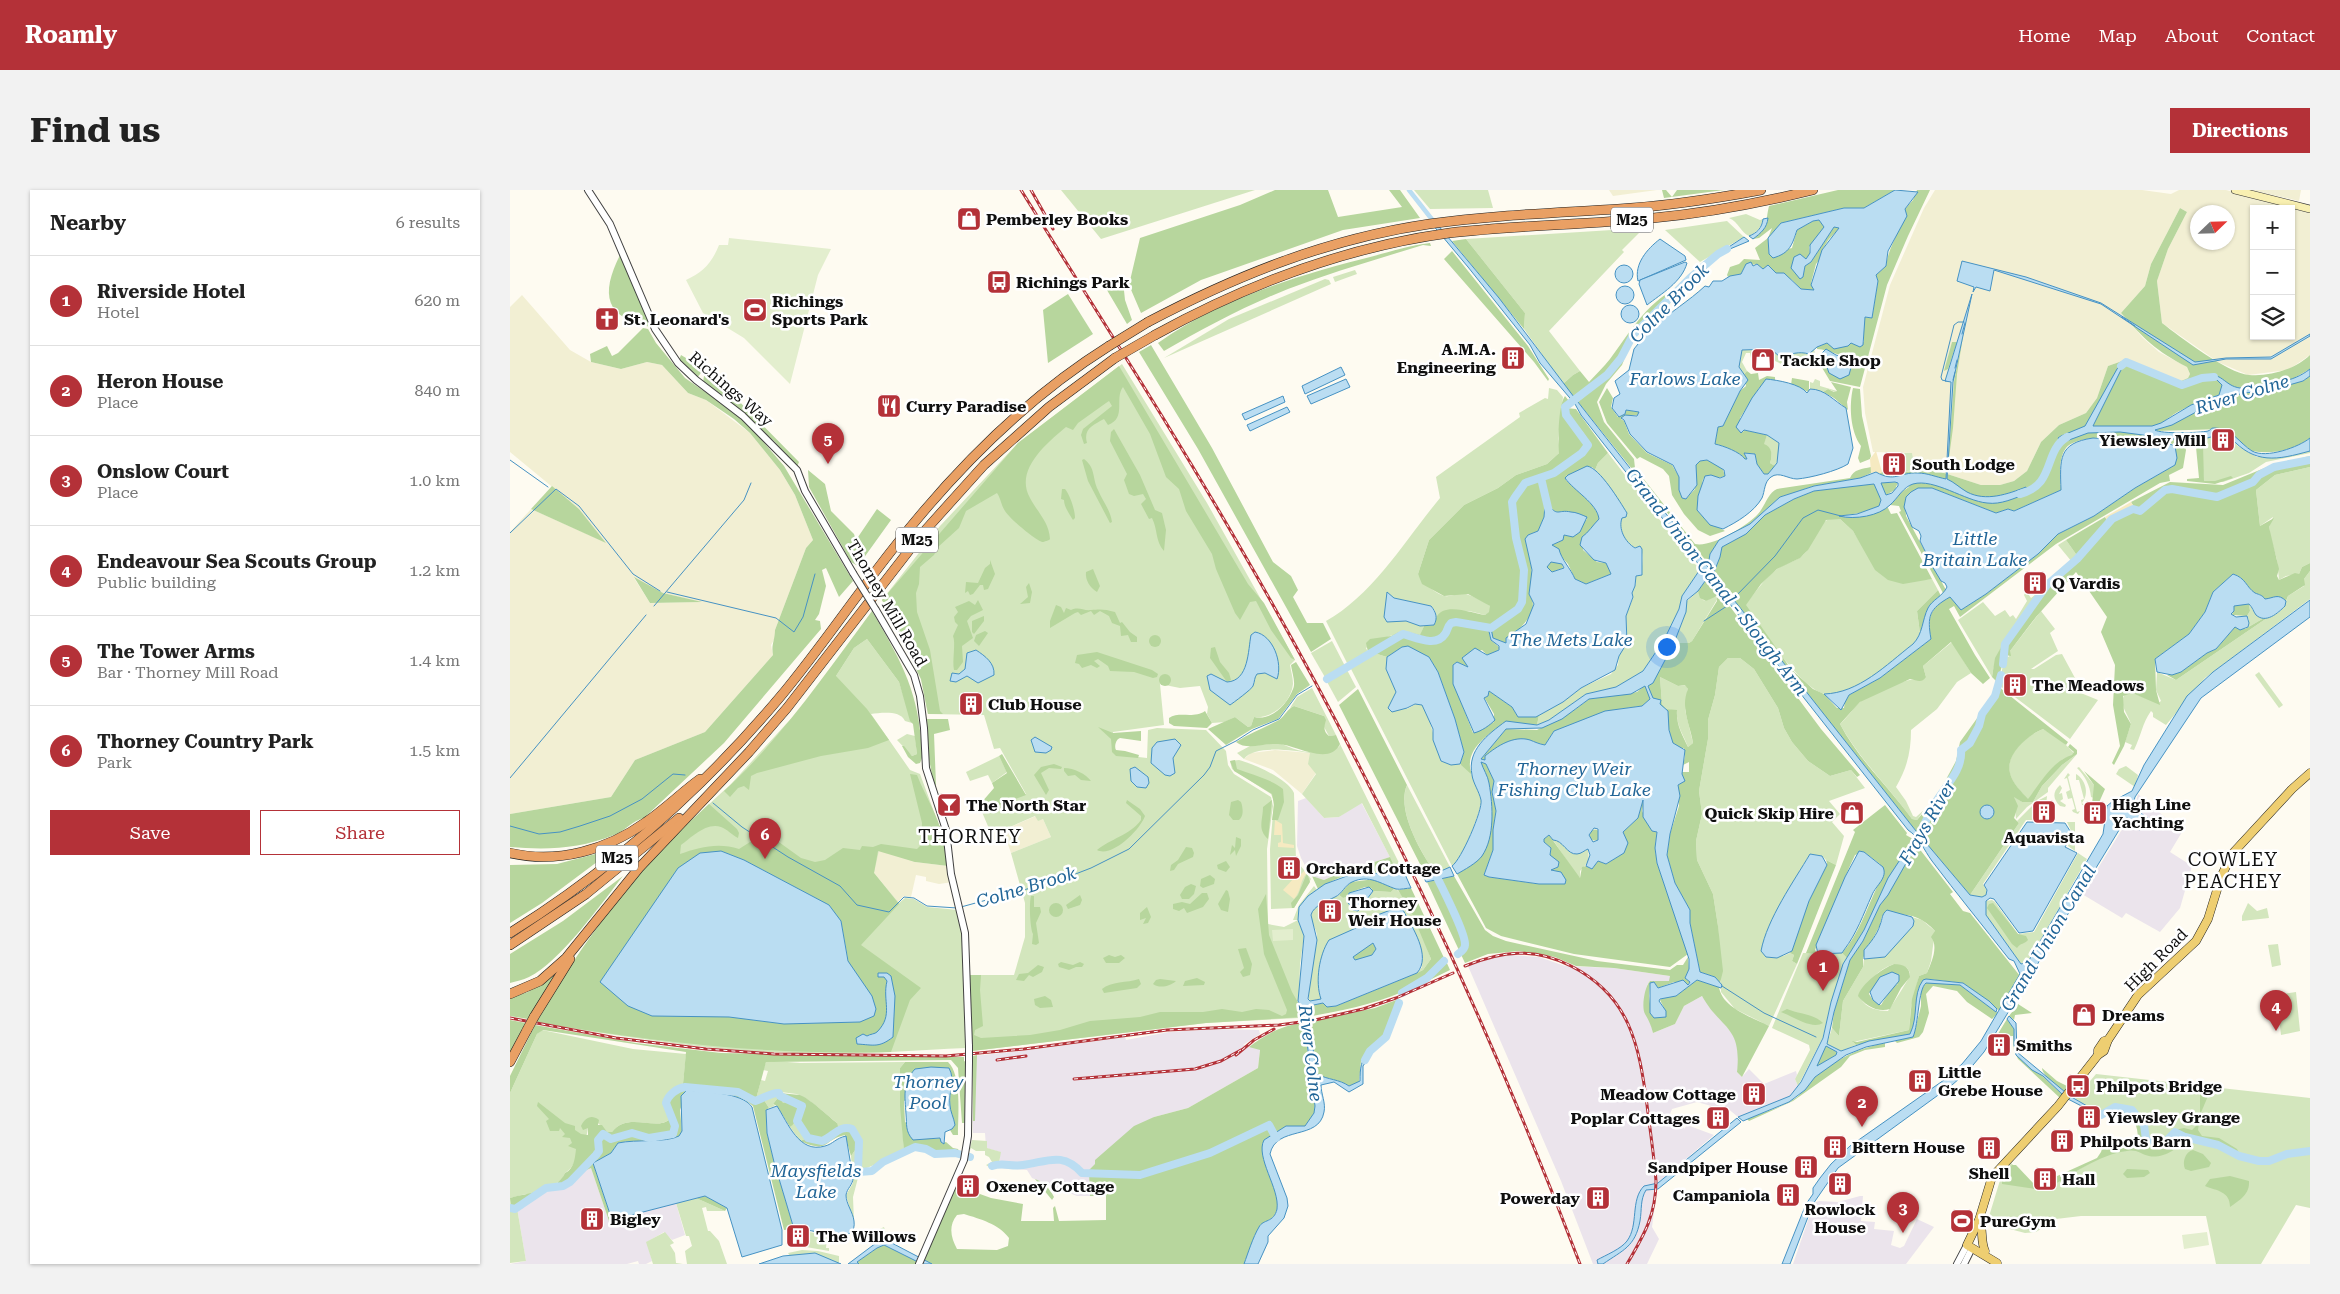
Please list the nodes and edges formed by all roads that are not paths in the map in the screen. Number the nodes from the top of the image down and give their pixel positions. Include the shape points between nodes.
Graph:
1 (588, 190) edge
2 (1761, 190) edge
3 (1813, 190) edge
4 (2235, 190) edge
5 (2310, 209) edge
6 (797, 470) joint
7 (713, 770) junction
8 (2310, 773) edge
9 (699, 803) junction
10 (512, 854) edge
11 (510, 933) edge
12 (582, 940) junction
13 (510, 945) edge
14 (510, 994) edge
15 (510, 1062) edge
16 (1979, 1220) junction
17 (1971, 1244) junction
18 (1985, 1250) junction
19 (1998, 1263) edge
20 (918, 1264) edge
21 (1957, 1264) edge
22 (1964, 1264) edge

1 - 6 street, Richings Way via 610,224 656,329 678,363 743,416
2 - 7 highway, M25, bridge via 1699,201 1440,222 1338,243 1267,266 1210,290 1148,322 1108,346 1039,397 962,468 899,541 783,693
3 - 9 highway, M25, bridge via 1714,210 1654,218 1435,236 1341,257 1273,278 1217,302 1155,335 1115,358 1020,430 967,483 902,558 805,686 749,752
4 - 5 main road
6 - 20 street, Thorney Mill Road, bridge via 805,491 914,675 920,696 926,768 946,830 951,874 967,952 969,1062 965,1157
7 - 10 highway via 647,821 612,842 565,855
7 - 11 highway, M25 via 689,796 630,848 578,888
8 - 16 main road, High Road via 2232,854 2196,942 2138,995 2108,1040 2104,1052 1999,1169
9 - 12 highway via 628,880
9 - 13 highway, M25 via 586,894
12 - 14 highway via 548,976
12 - 15 highway, bridge
16 - 17 main road via 1980,1226
16 - 18 main road
17 - 18 main road
17 - 19 main road
17 - 21 street
17 - 22 street
18 - 19 main road

